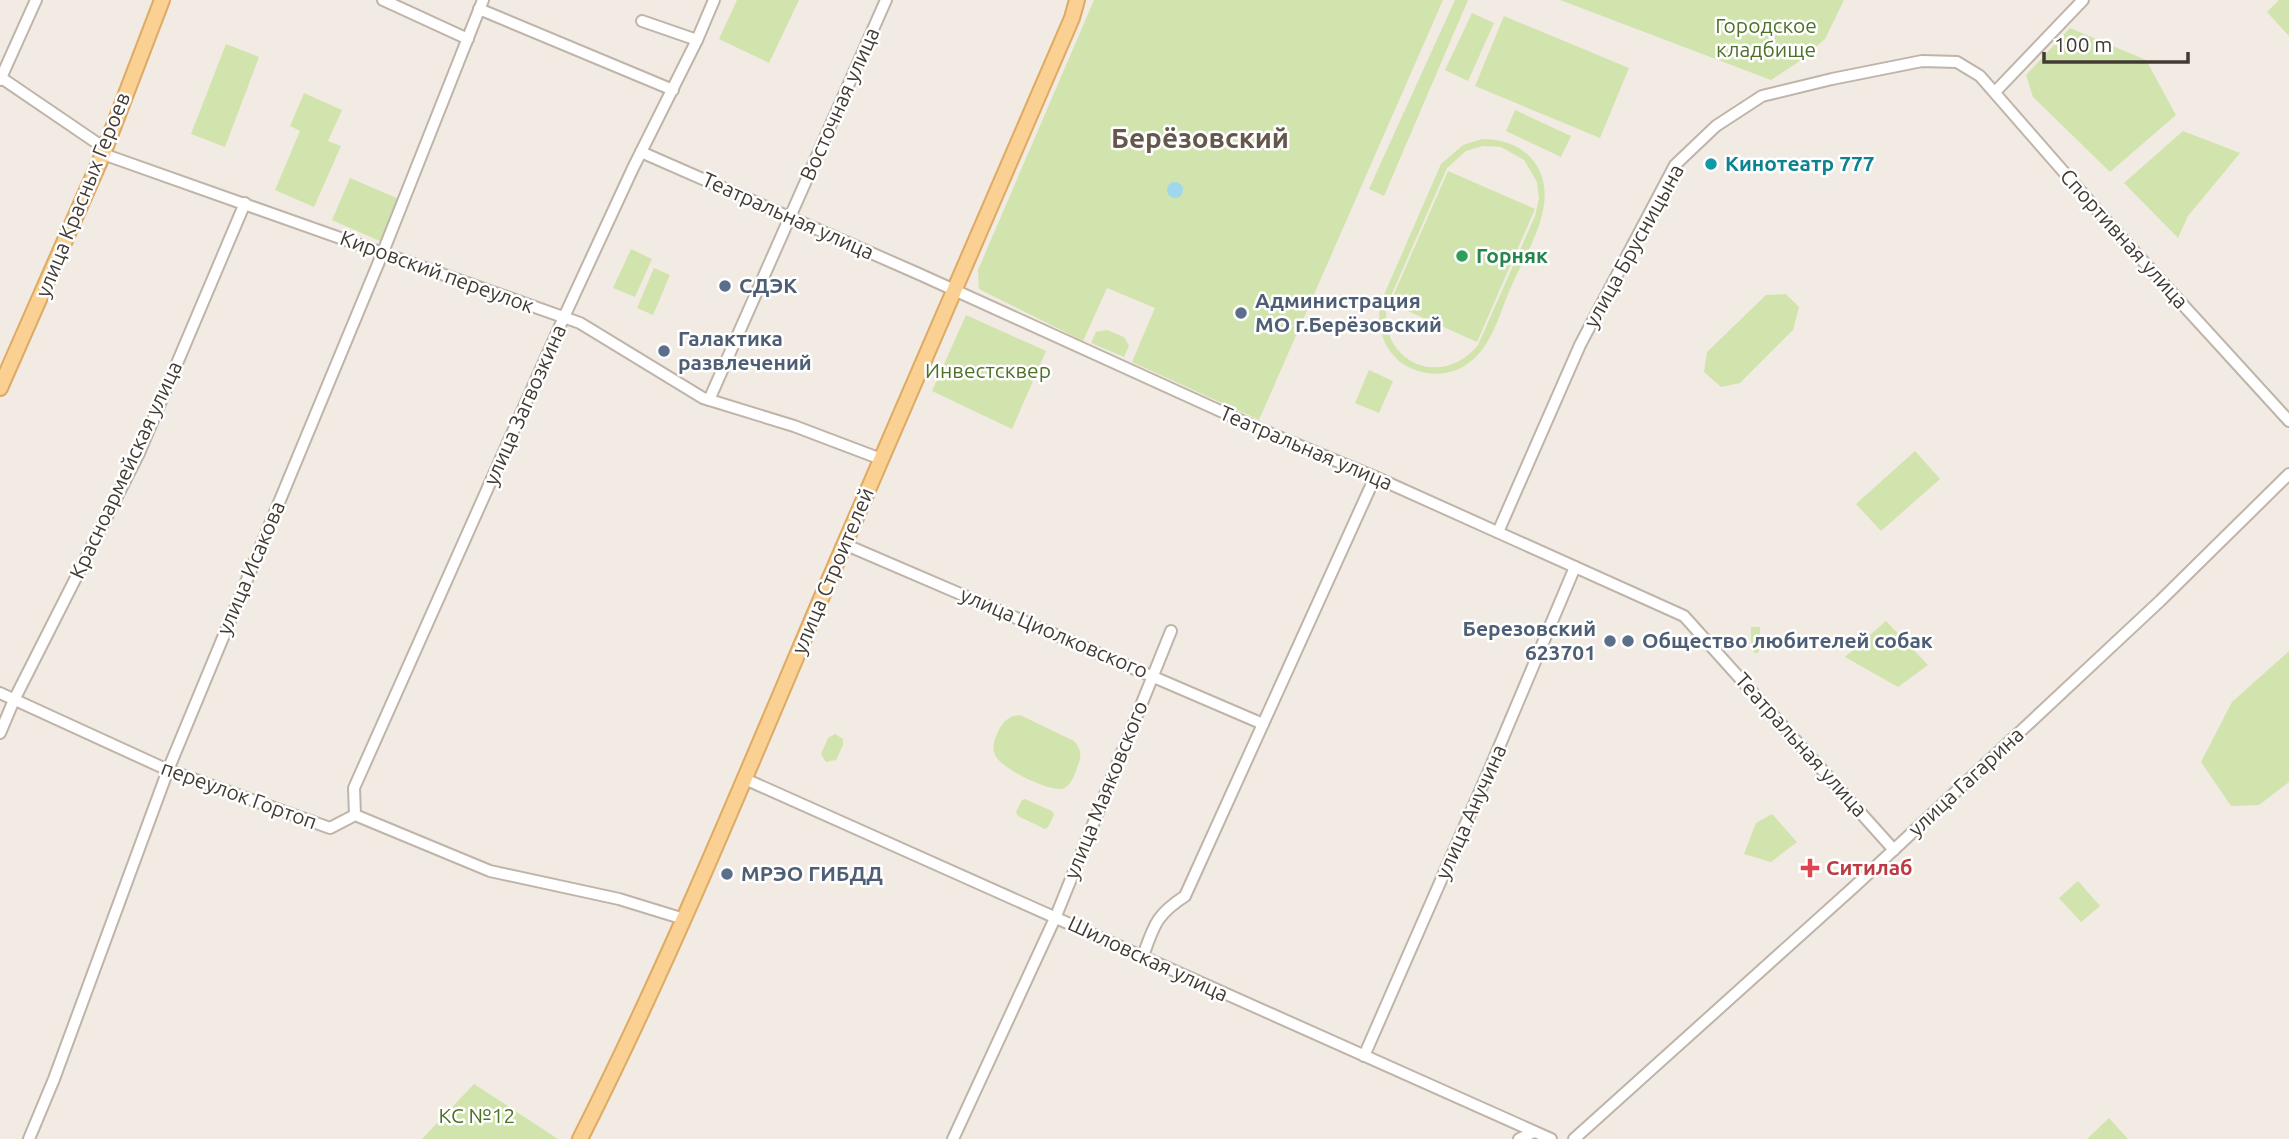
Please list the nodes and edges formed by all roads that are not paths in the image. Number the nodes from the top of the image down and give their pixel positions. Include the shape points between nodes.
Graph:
1 (36, 0) edge
2 (162, 0) edge
3 (383, 0) edge
4 (714, 0) edge
5 (886, 0) edge
6 (1077, 0) edge
7 (2083, 0) edge
8 (481, 4) edge
9 (642, 22) dead end
10 (468, 39) junction
11 (697, 40) junction
12 (1957, 62) joint
13 (1, 78) edge
14 (673, 90) junction
15 (1995, 92) junction
16 (641, 152) junction
17 (103, 154) junction
18 (245, 203) junction
19 (790, 217) junction
20 (383, 252) junction
21 (955, 291) junction
22 (564, 317) junction
23 (0, 388) edge
24 (709, 400) junction
25 (2289, 421) edge
26 (881, 459) junction
27 (2289, 474) edge
28 (1375, 477) junction
29 (1498, 532) junction
30 (844, 544) junction
31 (1575, 567) junction
32 (1171, 631) dead end
33 (1152, 675) junction
34 (0, 693) edge
35 (14, 700) junction
36 (1263, 724) junction
37 (0, 733) edge
38 (167, 770) junction
39 (745, 779) junction
40 (355, 815) junction
41 (1894, 849) junction
42 (1056, 916) junction
43 (684, 919) junction
44 (1143, 956) junction
45 (1364, 1056) junction
46 (1534, 1132) junction
47 (29, 1139) edge
48 (580, 1139) edge
49 (953, 1139) edge
50 (1519, 1139) edge
51 (1551, 1139) edge
52 (1574, 1139) edge

1 - 13 street
2 - 17 main road, улица Красных Героев
3 - 10 street
4 - 11 street, улица Загвозкина
5 - 19 street, Восточная улица
6 - 21 main road, улица Строителей
7 - 15 street
8 - 10 street, улица Исакова
8 - 14 street
9 - 11 street
10 - 20 street, улица Исакова
11 - 14 street, улица Загвозкина
12 - 15 street, Спортивная улица
12 - 29 street, улица Брусницына via 1922,61 1762,96 1716,126 1675,165 1580,345
13 - 17 street, Кировский переулок via 97,144
14 - 16 street, улица Загвозкина
15 - 25 street, Спортивная улица via 2110,226
16 - 19 street, Театральная улица
16 - 22 street, улица Загвозкина
17 - 18 street, Кировский переулок
17 - 23 main road, улица Красных Героев
18 - 20 street, Кировский переулок
18 - 35 street, Красноармейская улица via 139,453
19 - 21 street, Театральная улица
19 - 24 street, Восточная улица
20 - 22 street, Кировский переулок
20 - 38 street, улица Исакова
21 - 26 main road, улица Строителей
21 - 28 street, Театральная улица via 1269,434
22 - 24 street, Кировский переулок
22 - 40 street, улица Загвозкина via 354,788
24 - 26 street, Кировский переулок
26 - 30 main road, улица Строителей
27 - 41 street, улица Гагарина
28 - 29 street, Театральная улица
28 - 36 street
29 - 31 street, Театральная улица
30 - 33 street, улица Циолковского
30 - 39 main road, улица Строителей
31 - 41 street, Театральная улица via 1684,616
31 - 45 street, улица Анучина
32 - 33 street, улица Маяковского
33 - 36 street, улица Циолковского
33 - 42 street, улица Маяковского
34 - 35 street, переулок Гортоп
35 - 37 street, Красноармейская улица
35 - 38 street, переулок Гортоп
36 - 44 street via 1185,896 1155,922
38 - 40 street, переулок Гортоп via 330,828
38 - 47 street, улица Исакова
39 - 42 street, Шиловская улица
39 - 43 main road, улица Строителей
40 - 43 street via 490,871 619,899
41 - 52 street, улица Гагарина
42 - 44 street, Шиловская улица
42 - 49 street, улица Маяковского
43 - 48 main road, улица Строителей
44 - 45 street, Шиловская улица
45 - 46 street, Шиловская улица
46 - 50 street
46 - 51 street, Шиловская улица

